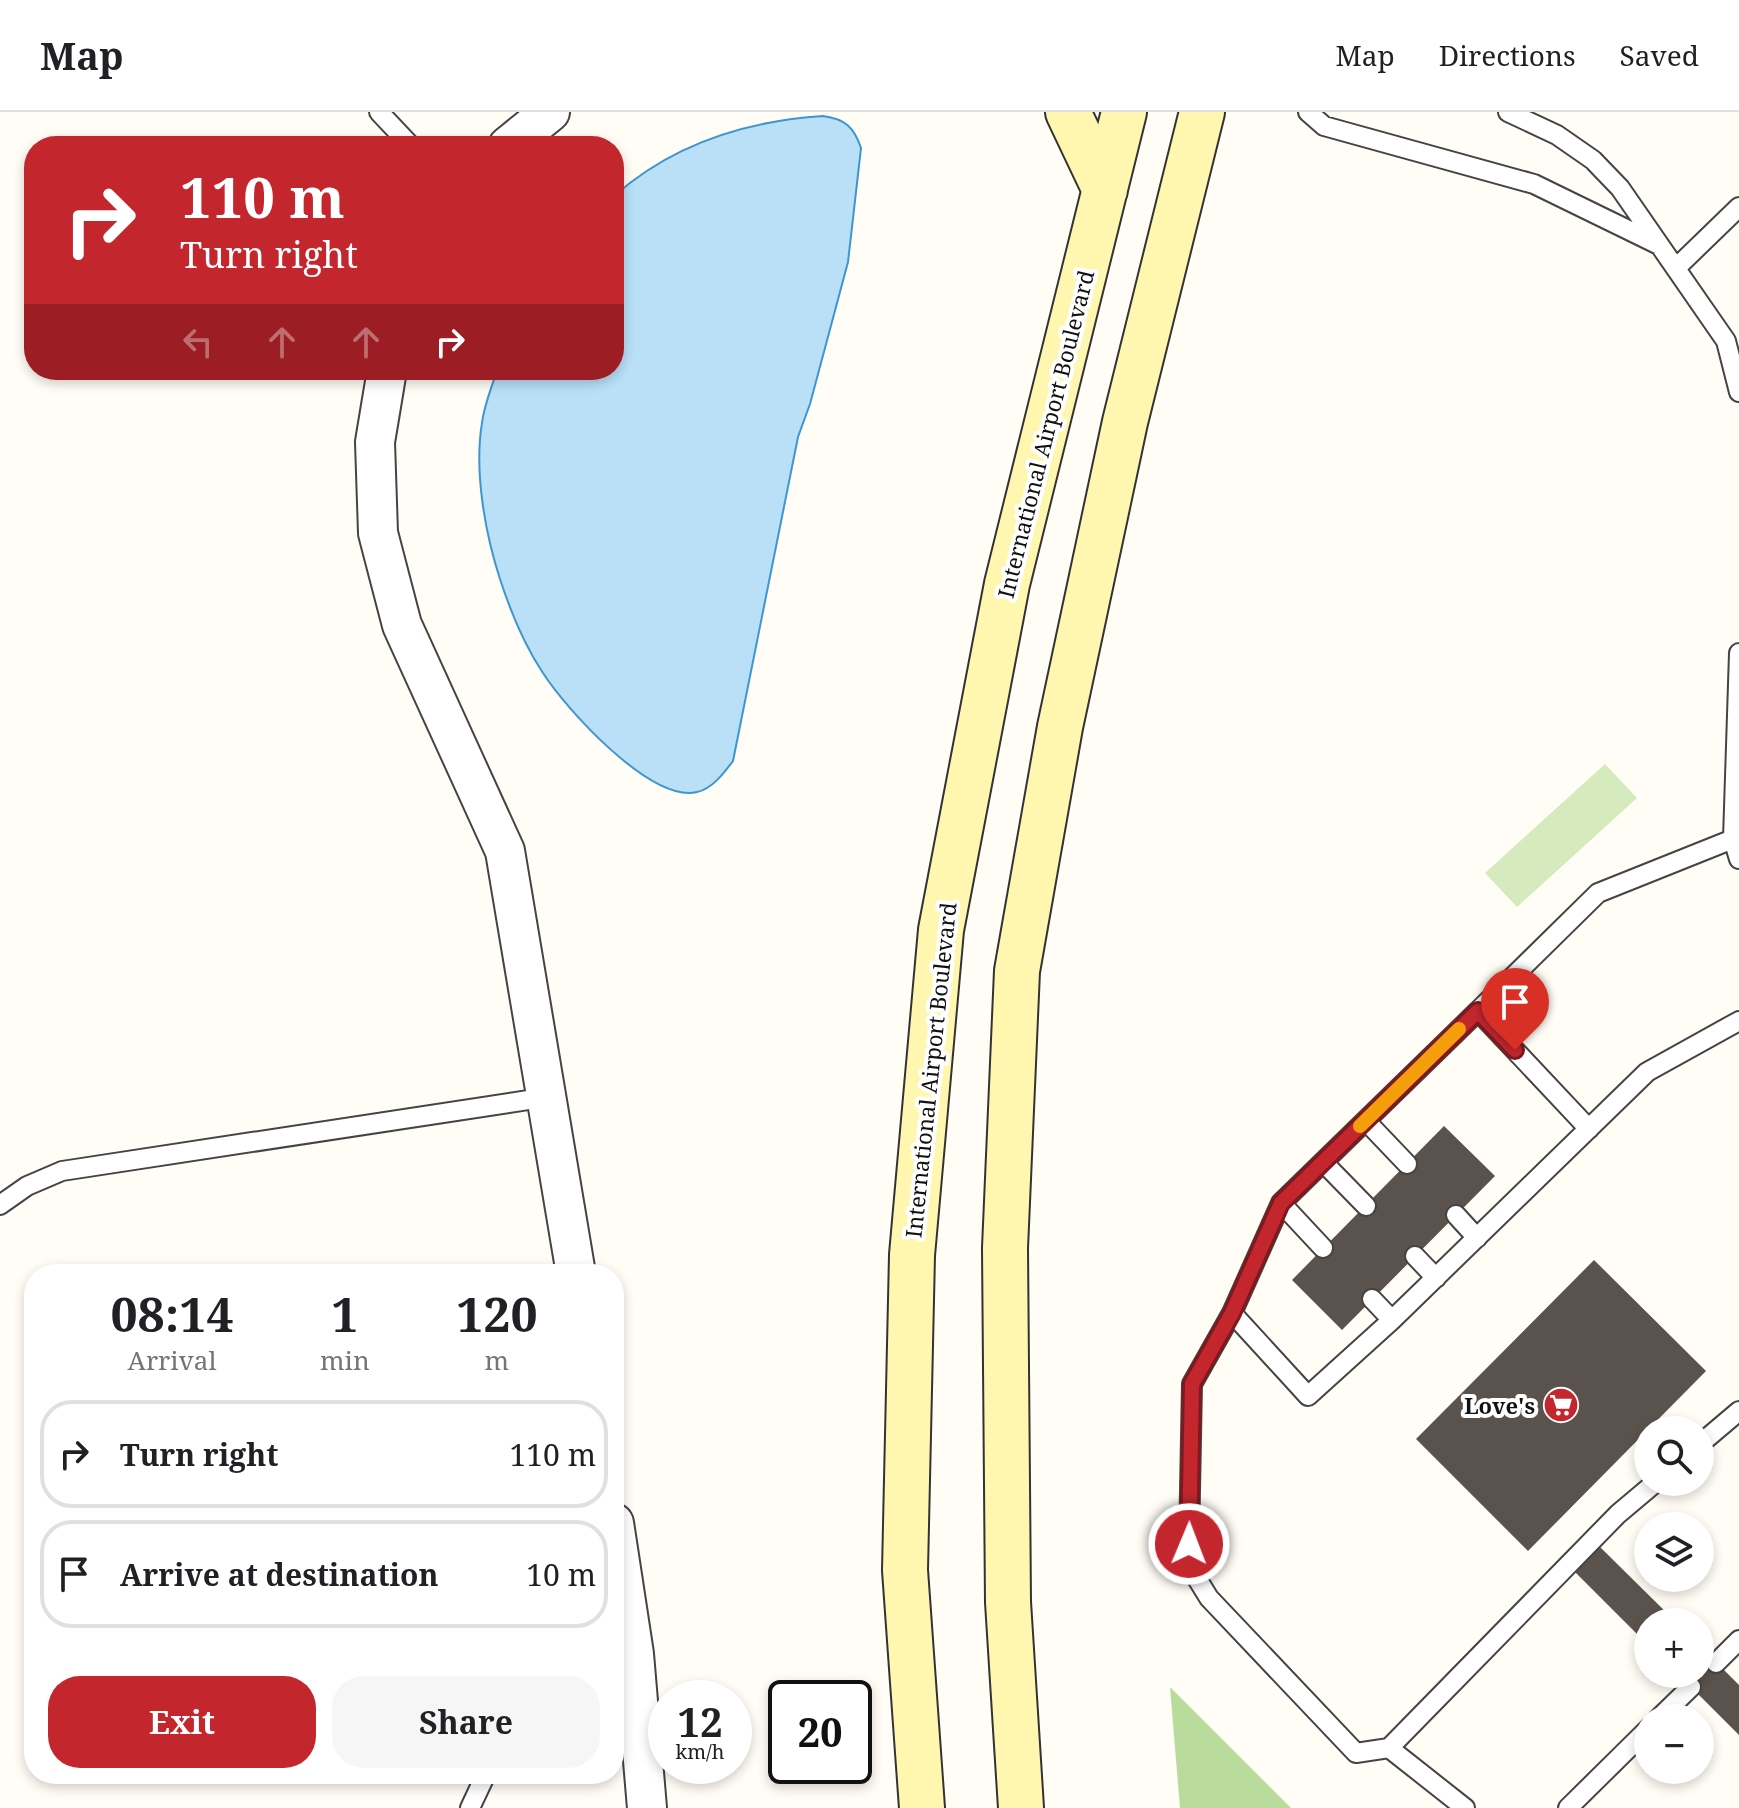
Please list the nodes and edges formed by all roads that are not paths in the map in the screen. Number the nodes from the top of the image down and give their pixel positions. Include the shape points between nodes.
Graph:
1 (379, 112) edge
2 (550, 112) edge
3 (1068, 112) edge
4 (1124, 112) edge
5 (1202, 112) edge
6 (1308, 112) edge
7 (1508, 112) edge
8 (402, 136) edge
9 (520, 136) edge
10 (1105, 190) junction
11 (1739, 207) edge
12 (1659, 245) junction
13 (1676, 268) junction
14 (385, 380) edge
15 (1739, 392) edge
16 (1739, 653) edge
17 (1733, 839) junction
18 (1739, 859) edge
19 (1478, 1011) junction
20 (1739, 1021) edge
21 (548, 1097) junction
22 (1366, 1121) junction
23 (1589, 1129) junction
24 (1323, 1162) junction
25 (1407, 1164) dead end
26 (1281, 1203) junction
27 (0, 1205) edge
28 (1366, 1206) dead end
29 (1456, 1215) dead end
30 (1477, 1238) junction
31 (1323, 1248) dead end
32 (1415, 1256) dead end
33 (574, 1264) edge
34 (1436, 1278) junction
35 (1372, 1299) dead end
36 (1232, 1313) junction
37 (1392, 1320) junction
38 (1739, 1411) edge
39 (1714, 1432) edge
40 (1639, 1496) edge
41 (624, 1588) edge
42 (1739, 1640) edge
43 (1716, 1663) dead end
44 (1690, 1688) edge
45 (1673, 1704) edge
46 (1634, 1743) edge
47 (1389, 1748) junction
48 (481, 1784) edge
49 (470, 1808) edge
50 (647, 1808) edge
51 (922, 1808) edge
52 (1021, 1808) edge
53 (1465, 1808) edge
54 (1568, 1808) edge

1 - 8 lane
2 - 9 street
3 - 10 main road
4 - 10 main road, International Airport Boulevard
5 - 52 main road via 1122,437 1060,727 1017,971 1005,1264 1008,1602
6 - 12 lane via 1324,126 1534,184
7 - 12 lane via 1557,135 1593,160 1620,188
10 - 51 main road, International Airport Boulevard via 1007,584 941,930 912,1255 905,1570
11 - 13 lane
12 - 13 lane
13 - 15 lane via 1726,341
14 - 21 street via 375,442 378,533 402,625 505,851
16 - 17 lane
17 - 18 lane
17 - 19 lane via 1598,893
19 - 22 lane
19 - 23 lane
20 - 23 lane via 1647,1072
21 - 27 lane via 62,1171
21 - 33 street
22 - 24 lane
22 - 25 lane
23 - 30 lane
24 - 26 lane
24 - 28 lane
26 - 31 lane
26 - 36 lane
29 - 30 lane
30 - 34 lane
32 - 34 lane
34 - 37 lane
35 - 37 lane
36 - 37 lane via 1308,1396
36 - 47 lane via 1192,1384 1193,1572 1209,1598 1356,1753
38 - 39 lane
40 - 47 lane
41 - 50 street
42 - 43 lane
44 - 45 lane
46 - 54 lane
47 - 53 lane
48 - 49 lane

